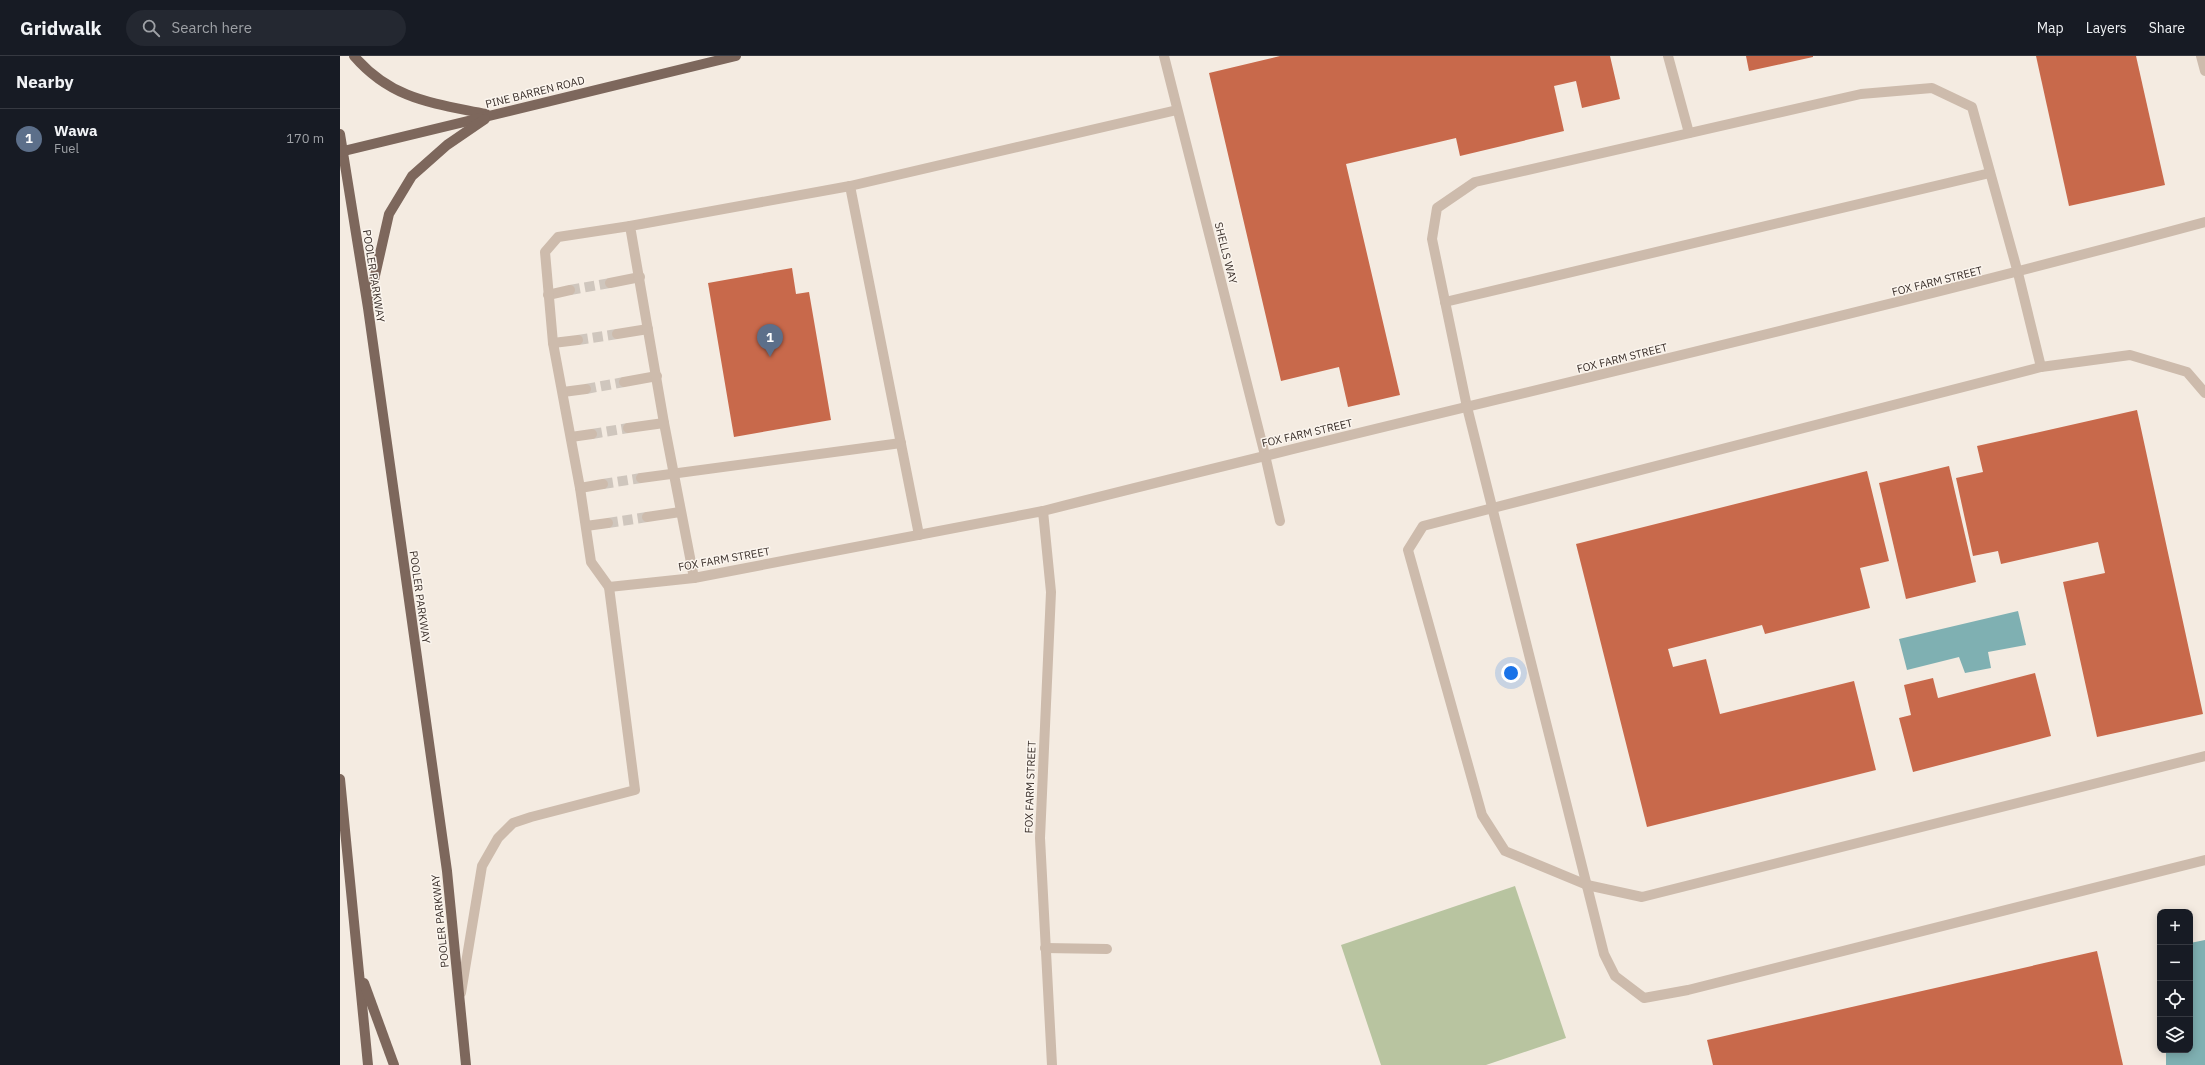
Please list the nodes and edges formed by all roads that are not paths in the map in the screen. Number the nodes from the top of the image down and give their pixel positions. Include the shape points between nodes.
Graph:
1 (354, 56) edge
2 (736, 56) edge
3 (1164, 56) edge
4 (1668, 56) edge
5 (2201, 56) edge
6 (2205, 71) edge
7 (1177, 110) junction
8 (490, 115) junction
9 (1689, 133) junction
10 (340, 134) edge
11 (342, 152) edge
12 (1990, 174) junction
13 (850, 186) junction
14 (2205, 222) edge
15 (630, 226) junction
16 (2018, 273) junction
17 (640, 277) junction
18 (610, 283) tunnel mouth
19 (570, 290) tunnel mouth
20 (548, 295) junction
21 (1445, 302) junction
22 (368, 308) junction
23 (648, 329) junction
24 (617, 334) tunnel mouth
25 (578, 340) tunnel mouth
26 (553, 342) junction
27 (2041, 367) junction
28 (656, 376) junction
29 (624, 382) tunnel mouth
30 (586, 389) tunnel mouth
31 (563, 392) junction
32 (2205, 393) edge
33 (1467, 407) junction
34 (664, 423) junction
35 (628, 428) tunnel mouth
36 (592, 434) tunnel mouth
37 (571, 437) junction
38 (901, 443) junction
39 (1265, 455) junction
40 (674, 473) junction
41 (641, 478) tunnel mouth
42 (603, 484) tunnel mouth
43 (580, 488) junction
44 (1492, 508) junction
45 (1043, 511) junction
46 (680, 512) junction
47 (647, 517) tunnel mouth
48 (1280, 521) dead end
49 (608, 523) tunnel mouth
50 (586, 526) junction
51 (919, 535) junction
52 (694, 578) junction
53 (609, 587) junction
54 (2205, 756) edge
55 (340, 779) edge
56 (2205, 860) edge
57 (1587, 885) junction
58 (1046, 948) junction
59 (1107, 949) dead end
60 (359, 970) junction
61 (460, 1001) junction
62 (368, 1065) edge
63 (394, 1065) edge
64 (466, 1065) edge
65 (1052, 1065) edge

1 - 8 main road via 384,84 416,100
2 - 8 main road, PINE BARREN ROAD
3 - 7 lane, SHELLS WAY
4 - 9 lane
5 - 6 lane
7 - 13 lane
7 - 39 lane, SHELLS WAY
8 - 11 main road, PINE BARREN ROAD
8 - 22 main road via 447,145 412,176 389,214
9 - 12 lane via 1861,94 1932,88 1972,107
9 - 21 lane via 1475,182 1437,208 1432,239
10 - 11 main road, POOLER PARKWAY
11 - 22 main road, POOLER PARKWAY
12 - 16 lane
12 - 21 lane
13 - 15 lane
13 - 38 lane
14 - 16 lane, FOX FARM STREET
15 - 17 lane
15 - 20 lane via 558,237 546,252
16 - 27 lane
16 - 33 lane, FOX FARM STREET
17 - 18 lane
17 - 23 lane
19 - 20 lane
20 - 26 lane
21 - 33 lane
22 - 61 main road, POOLER PARKWAY via 447,871
23 - 24 lane
23 - 28 lane
25 - 26 lane
26 - 31 lane
27 - 32 lane via 2130,355 2187,372
27 - 44 lane
28 - 29 lane
28 - 34 lane
30 - 31 lane
31 - 37 lane
33 - 39 lane, FOX FARM STREET
33 - 44 lane
34 - 35 lane
34 - 40 lane
36 - 37 lane
37 - 43 lane
38 - 40 lane
38 - 51 lane
39 - 45 lane, FOX FARM STREET
39 - 48 lane, SHELLS WAY
40 - 41 lane
40 - 46 lane
42 - 43 lane
43 - 50 lane
44 - 57 lane
44 - 57 lane via 1423,526 1408,550 1482,815 1505,851
45 - 51 lane, FOX FARM STREET
45 - 58 lane, FOX FARM STREET via 1051,592 1040,838
46 - 47 lane
46 - 52 lane
49 - 50 lane
50 - 53 lane via 592,562
51 - 52 lane, FOX FARM STREET
52 - 53 lane, FOX FARM STREET
53 - 61 lane via 635,790 513,823 498,838 482,866
54 - 57 lane via 1642,897
55 - 60 main road
56 - 57 lane via 1688,990 1644,998 1615,976 1604,954
58 - 59 lane
58 - 65 lane, FOX FARM STREET
60 - 62 main road
60 - 63 main road
61 - 64 main road, POOLER PARKWAY

